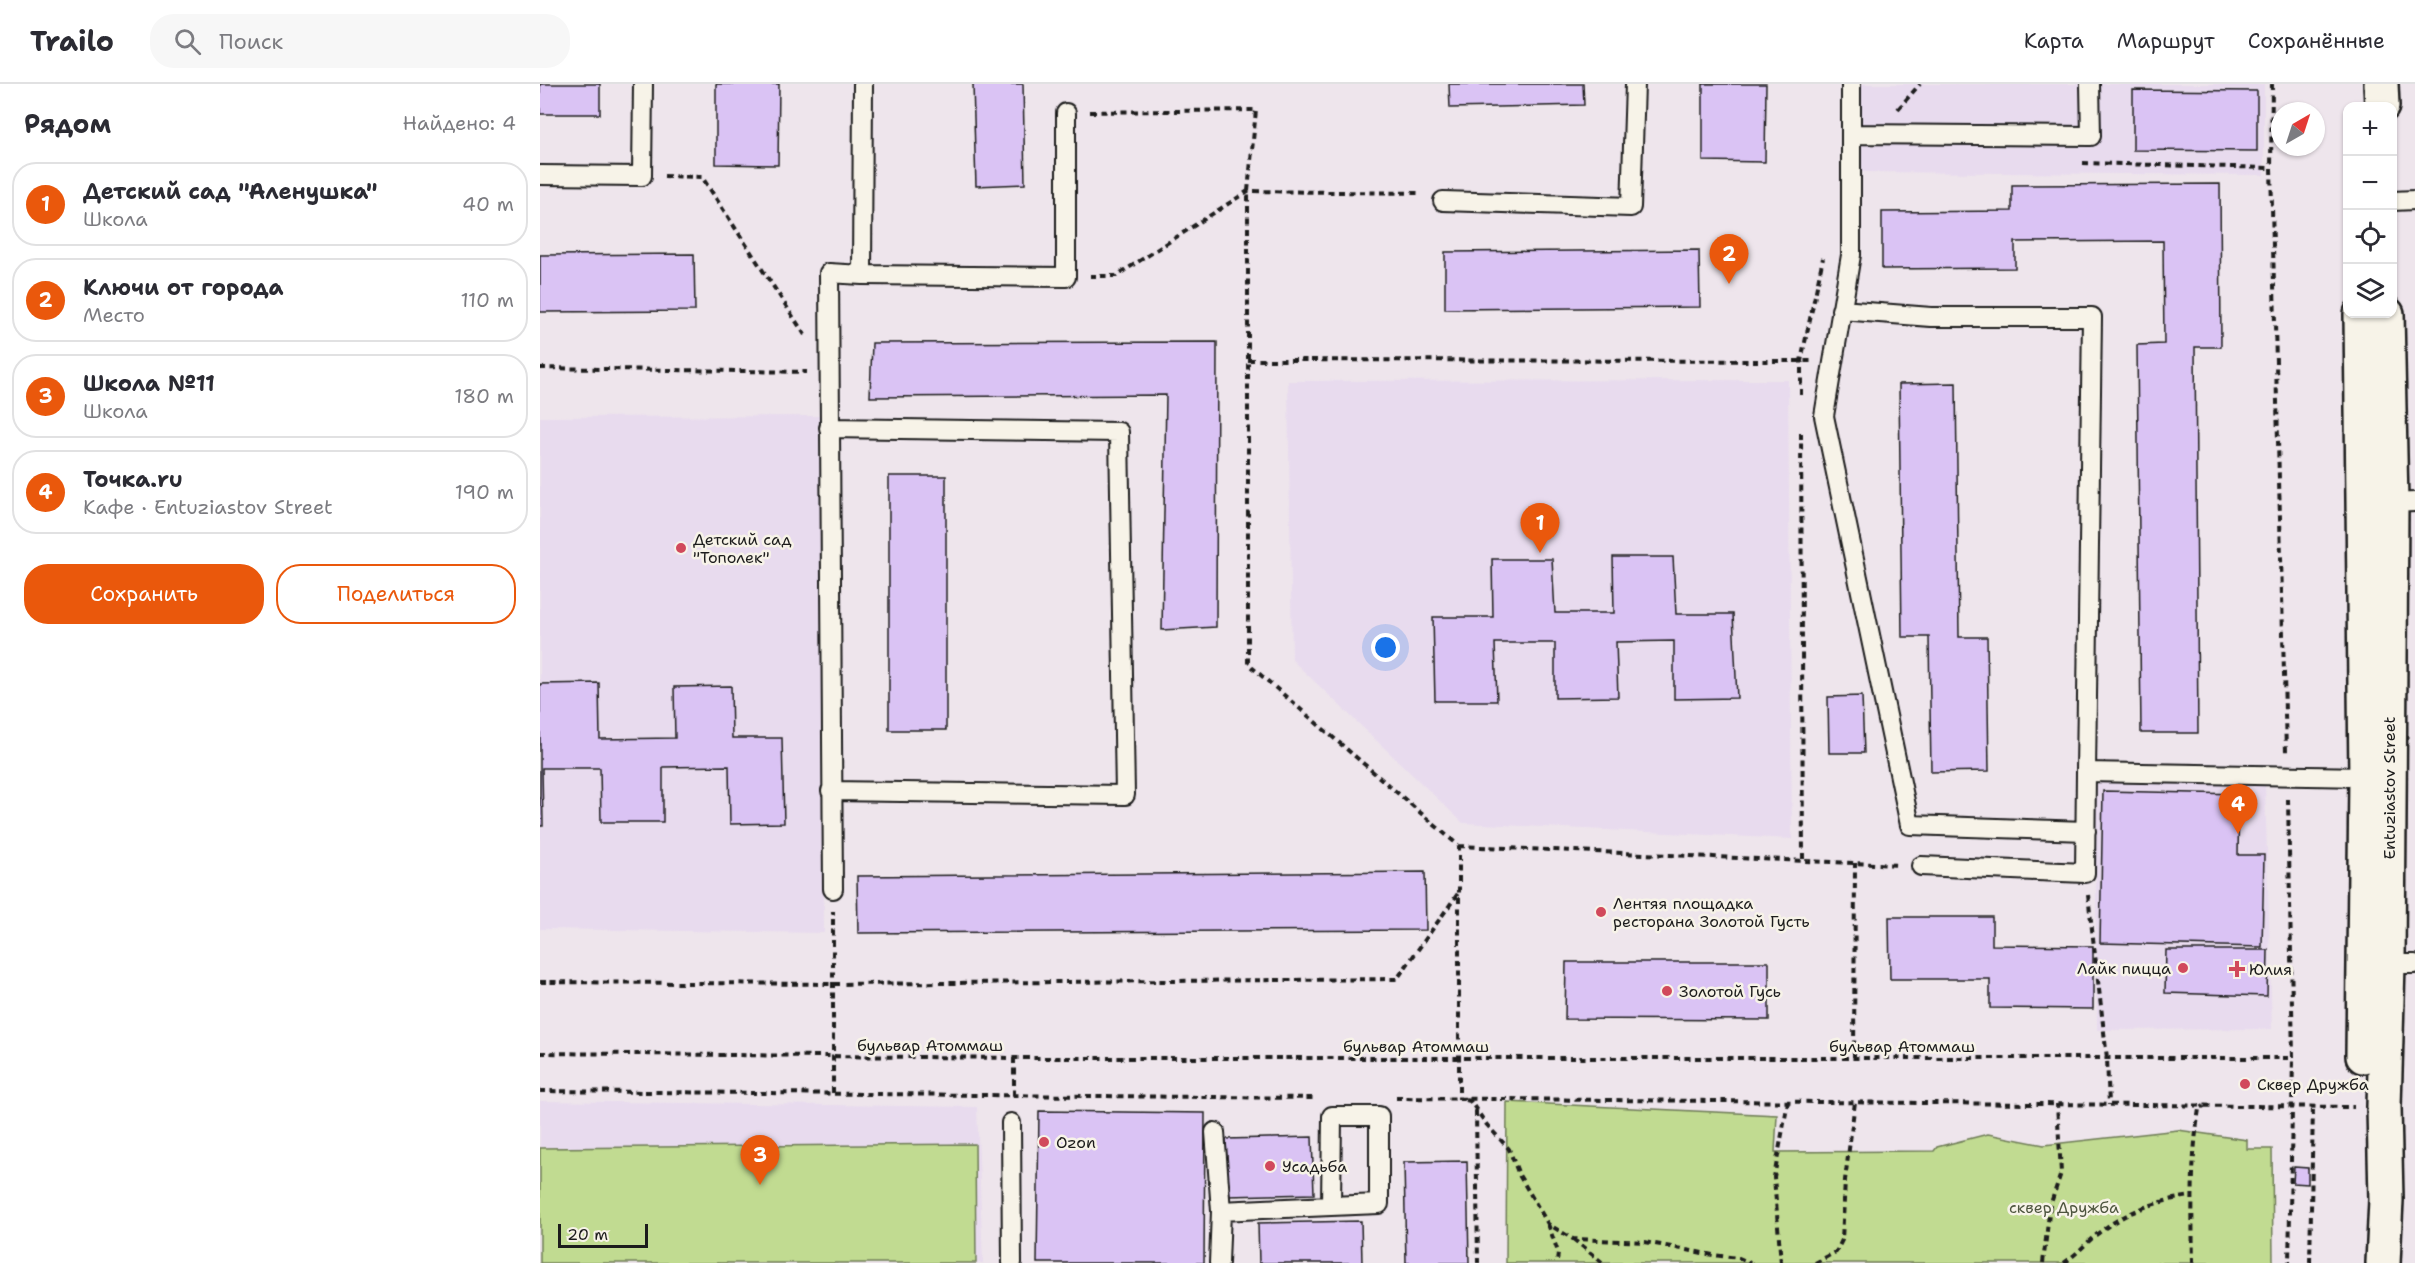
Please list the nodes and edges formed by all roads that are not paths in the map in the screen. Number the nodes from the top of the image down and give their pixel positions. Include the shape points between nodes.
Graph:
1 (643, 84) edge
2 (863, 84) edge
3 (1635, 84) edge
4 (1851, 84) edge
5 (2090, 84) edge
6 (2360, 84) edge
7 (2381, 84) edge
8 (2360, 102) edge
9 (2382, 102) edge
10 (1066, 113) road end
11 (1851, 134) junction
12 (540, 175) edge
13 (2415, 200) edge
14 (1443, 201) road end
15 (2397, 201) edge
16 (862, 275) junction
17 (1841, 310) junction
18 (2361, 318) edge
19 (2387, 318) edge
20 (829, 428) junction
21 (2403, 503) edge
22 (2086, 772) junction
23 (2366, 777) junction
24 (831, 791) junction
25 (2086, 831) junction
26 (1921, 866) road end
27 (833, 889) road end
28 (2389, 964) edge
29 (1011, 1123) dead end
30 (1215, 1132) dead end
31 (1331, 1206) junction
32 (1221, 1211) junction
33 (1012, 1263) edge
34 (1219, 1263) edge
35 (2363, 1263) edge
36 (2383, 1263) edge

1 - 12 lane via 642,176
2 - 16 lane
3 - 14 lane via 1631,207
4 - 11 lane
5 - 11 lane via 2091,136
6 - 8 street
7 - 9 street
10 - 16 lane via 1066,277
11 - 17 lane via 1851,255
13 - 15 lane
16 - 20 lane via 829,273
17 - 22 lane via 1931,317 2092,317
17 - 25 lane via 1824,416 1910,825
18 - 23 street
19 - 21 street, Entuziastov Street
20 - 24 lane
20 - 24 lane via 1119,432 1125,795
21 - 28 street, Entuziastov Street
22 - 23 lane
22 - 25 lane
23 - 28 street
24 - 27 lane
25 - 26 lane via 2085,873
28 - 35 street via 2363,1107
28 - 36 street, Entuziastov Street
29 - 33 lane
30 - 32 lane
31 - 31 lane via 1332,1116 1379,1116 1379,1204
31 - 32 lane
32 - 34 lane

